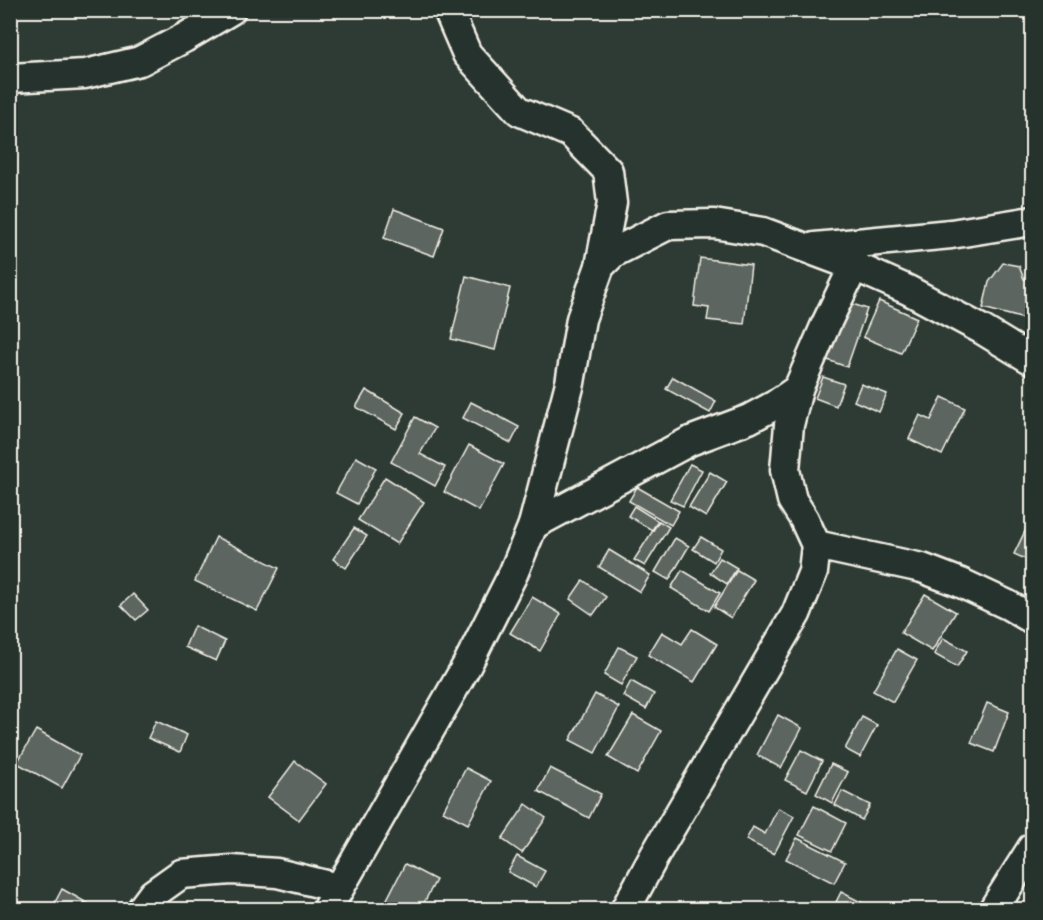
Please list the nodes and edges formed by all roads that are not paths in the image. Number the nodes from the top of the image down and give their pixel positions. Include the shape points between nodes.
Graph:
1 (231, 10) edge
2 (448, 10) edge
3 (10, 78) edge
4 (1032, 221) edge
5 (804, 248) junction
6 (600, 266) junction
7 (854, 267) junction
8 (1032, 360) edge
9 (798, 389) junction
10 (533, 525) junction
11 (816, 545) junction
12 (1032, 619) edge
13 (1032, 848) edge
14 (333, 898) edge
15 (141, 909) edge
16 (625, 909) edge
17 (993, 909) edge

1 - 3 street via 140,61 85,74
2 - 6 street via 467,54 519,111 571,133 608,171 612,202
4 - 5 street via 951,234
5 - 6 street via 763,232 714,224 668,225 613,253
5 - 7 street
6 - 10 street via 581,320 570,383
7 - 8 street via 908,290
7 - 9 street
9 - 10 street via 749,419 690,441
9 - 11 street via 789,424 785,470 792,500
10 - 14 street via 467,665
11 - 12 street via 922,568 971,587
11 - 16 street via 813,572 796,614
13 - 17 street
14 - 15 street via 277,873 231,870 182,874 153,894

